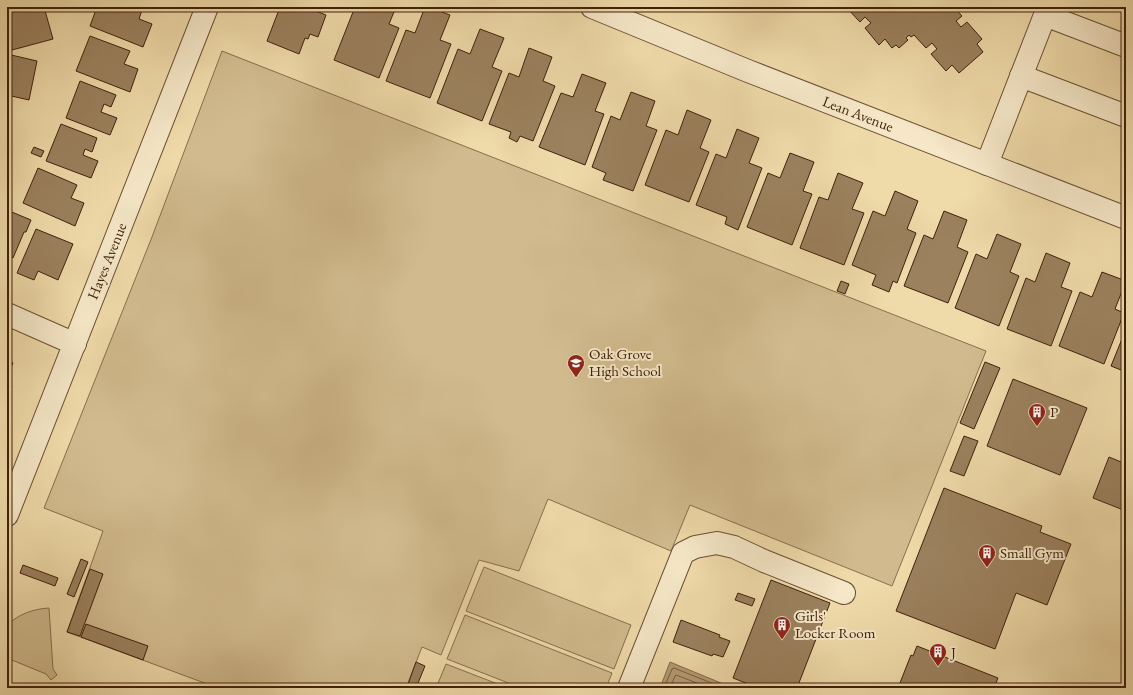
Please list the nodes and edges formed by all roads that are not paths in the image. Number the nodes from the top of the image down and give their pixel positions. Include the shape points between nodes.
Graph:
1 (207, 7) edge
2 (592, 7) edge
3 (1126, 46) edge
4 (1021, 76) junction
5 (1126, 116) edge
6 (987, 164) junction
7 (1126, 218) edge
8 (7, 314) edge
9 (75, 344) junction
10 (7, 515) edge
11 (844, 592) dead end
12 (629, 688) edge

1 - 9 street, Hayes Avenue
2 - 6 street, Lean Avenue
3 - 4 street via 1045,15
4 - 5 street
4 - 6 street
6 - 7 street, Lean Avenue
8 - 9 street
9 - 10 street, Hayes Avenue
11 - 12 street via 734,548 717,543 695,547 683,553

